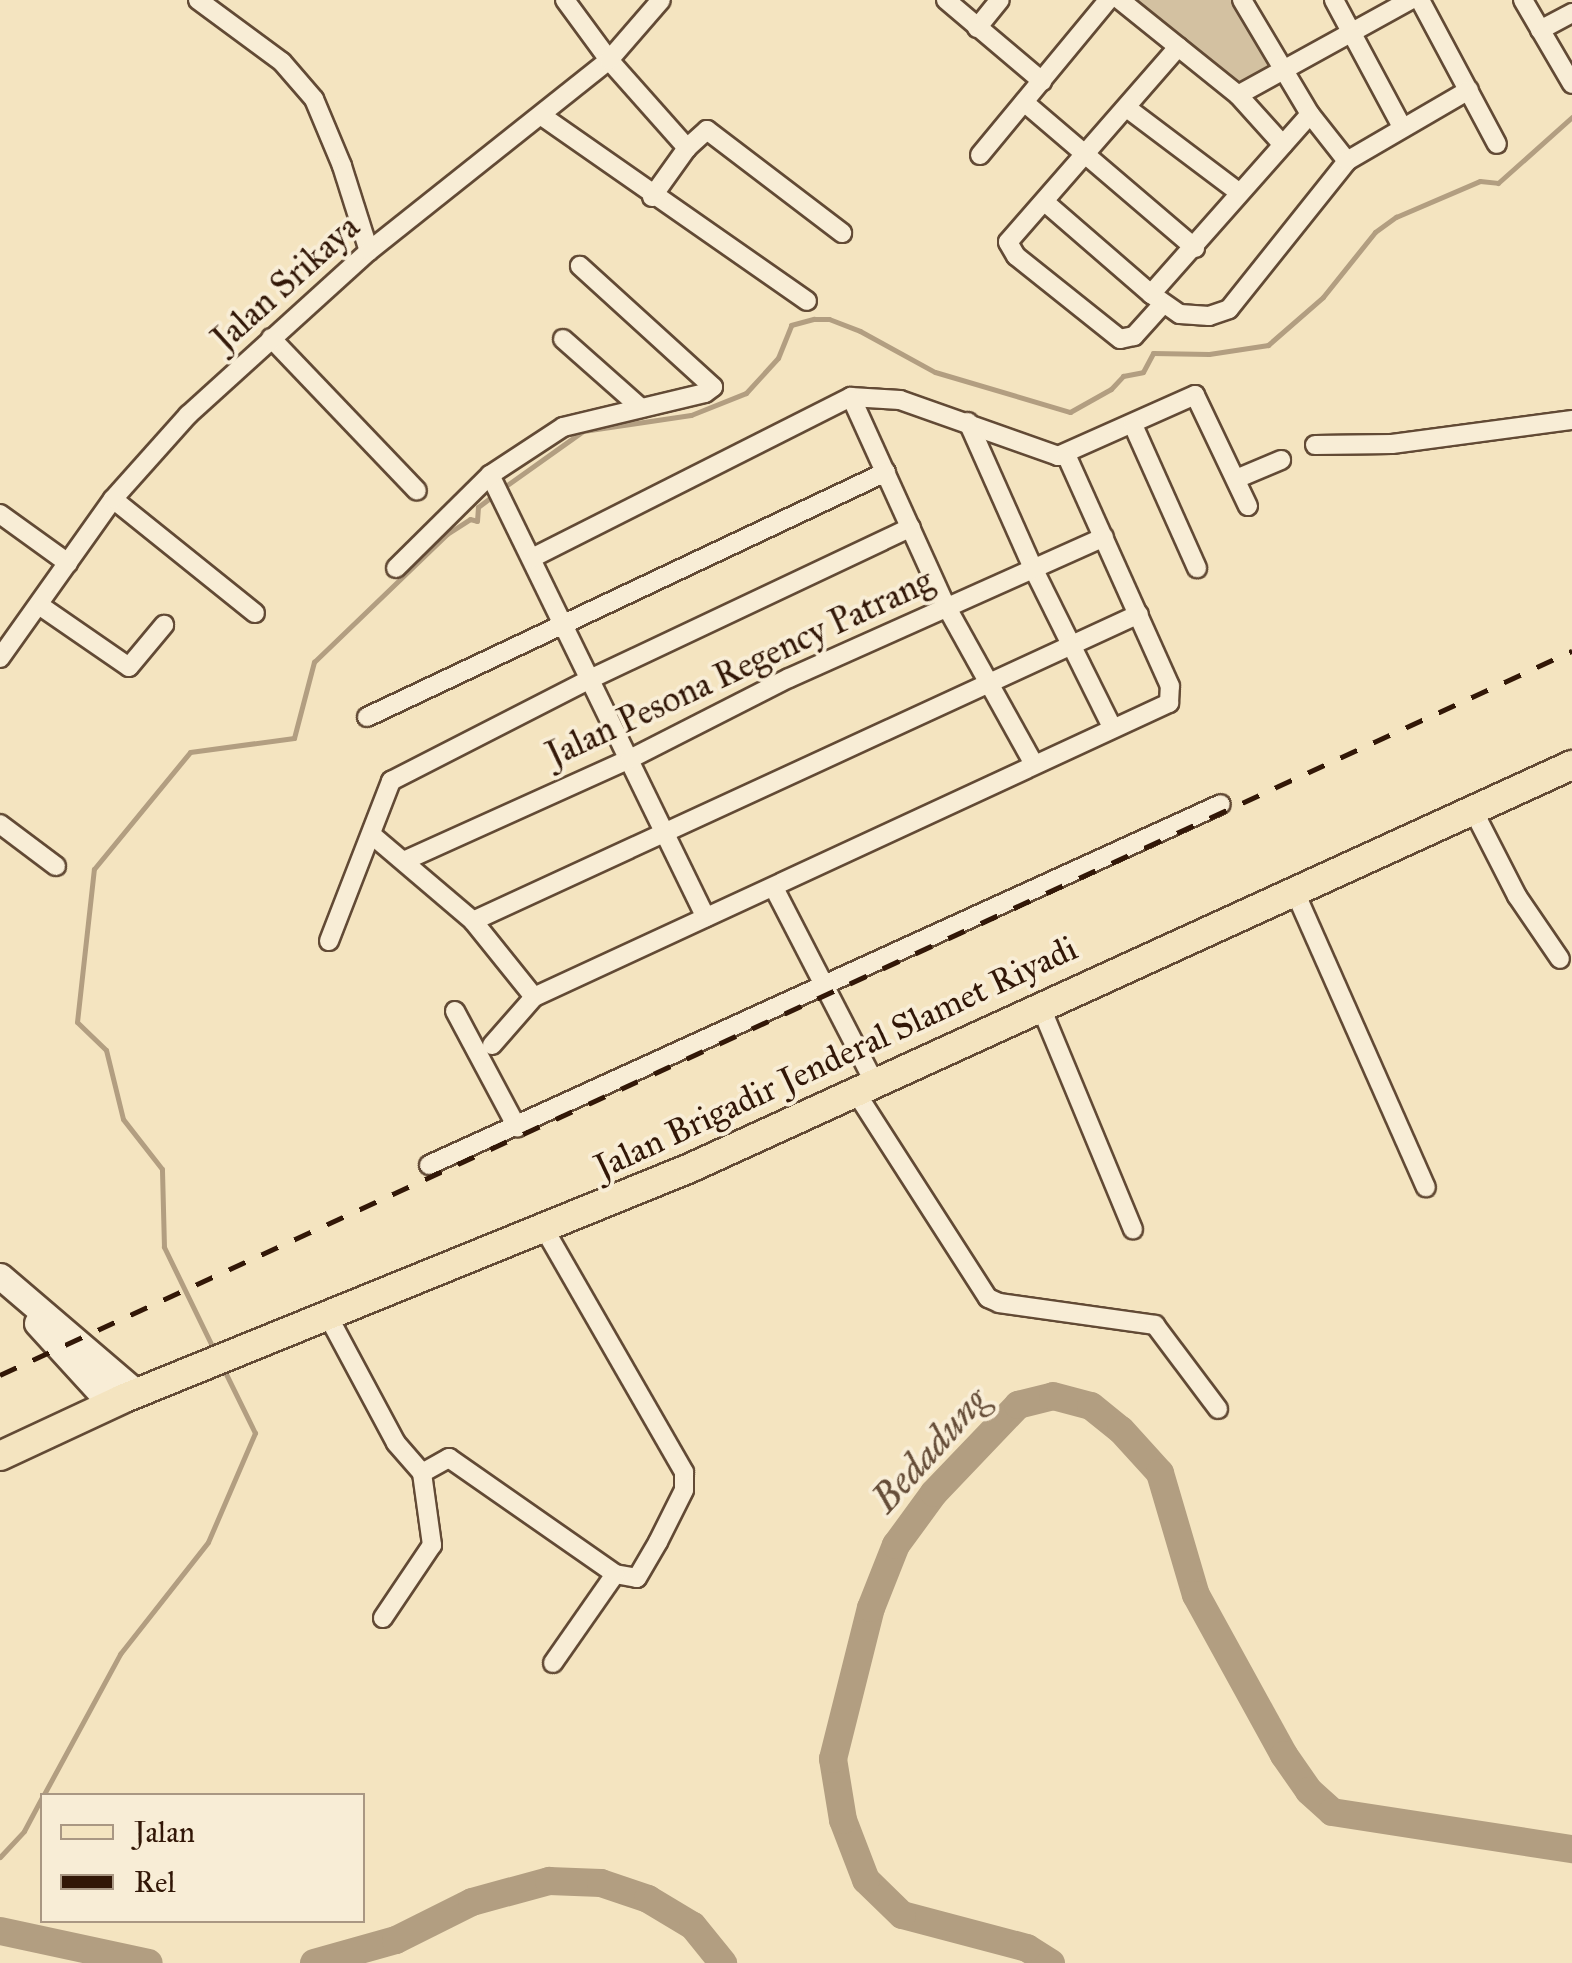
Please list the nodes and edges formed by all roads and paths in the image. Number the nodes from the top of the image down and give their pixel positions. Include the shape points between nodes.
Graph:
1 (198, 0) edge
2 (565, 0) edge
3 (661, 0) edge
4 (946, 0) edge
5 (1000, 0) edge
6 (1108, 0) edge
7 (1120, 0) edge
8 (1242, 0) edge
9 (1334, 0) edge
10 (1410, 0) edge
11 (1420, 0) edge
12 (1522, 0) edge
13 (1572, 12) edge
14 (977, 28) junction
15 (1540, 30) junction
16 (1352, 33) junction
17 (1178, 47) junction
18 (609, 60) junction
19 (1285, 70) junction
20 (1042, 82) junction
21 (1571, 82) edge
22 (1469, 90) junction
23 (1238, 94) junction
24 (1024, 102) junction
25 (1128, 108) junction
26 (1310, 114) junction
27 (542, 116) junction
28 (1402, 128) junction
29 (1497, 144) dead end
30 (1283, 145) junction
31 (687, 148) junction
32 (980, 154) dead end
33 (1087, 156) junction
34 (1347, 161) junction
35 (1240, 193) junction
36 (652, 197) junction
37 (1046, 203) junction
38 (842, 233) dead end
39 (1195, 248) junction
40 (369, 250) junction
41 (580, 266) dead end
42 (1156, 300) junction
43 (807, 301) dead end
44 (271, 338) junction
45 (563, 338) dead end
46 (850, 397) junction
47 (642, 408) junction
48 (1572, 420) edge
49 (968, 422) junction
50 (1133, 425) junction
51 (1315, 445) dead end
52 (1066, 455) junction
53 (1281, 460) dead end
54 (886, 472) junction
55 (1236, 479) junction
56 (496, 485) junction
57 (416, 491) dead end
58 (113, 499) junction
59 (1248, 506) dead end
60 (0, 514) edge
61 (912, 527) junction
62 (1104, 538) junction
63 (532, 558) junction
64 (68, 564) junction
65 (396, 568) dead end
66 (1196, 568) dead end
67 (1034, 570) junction
68 (39, 605) junction
69 (946, 606) junction
70 (256, 613) dead end
71 (1139, 614) junction
72 (563, 623) junction
73 (164, 625) dead end
74 (1070, 644) junction
75 (3, 650) edge
76 (588, 680) junction
77 (988, 681) junction
78 (366, 717) dead end
79 (1112, 727) junction
80 (630, 759) junction
81 (1033, 762) junction
82 (1572, 765) edge
83 (1221, 804) dead end
84 (1473, 810) junction
85 (0, 824) edge
86 (664, 831) junction
87 (372, 835) junction
88 (406, 860) junction
89 (56, 866) dead end
90 (774, 888) junction
91 (1295, 892) junction
92 (706, 918) junction
93 (473, 920) junction
94 (329, 941) dead end
95 (1560, 959) dead end
96 (822, 984) junction
97 (534, 997) junction
98 (1040, 1005) junction
99 (455, 1010) dead end
100 (492, 1045) dead end
101 (864, 1087) junction
102 (517, 1128) junction
103 (429, 1165) dead end
104 (1426, 1187) dead end
105 (544, 1230) junction
106 (1133, 1230) dead end
107 (1, 1286) edge
108 (328, 1316) junction
109 (123, 1398) junction
110 (1218, 1409) dead end
111 (0, 1456) edge
112 (422, 1473) junction
113 (615, 1574) junction
114 (383, 1618) dead end
115 (553, 1663) dead end

1 - 40 street via 282,62 314,99
2 - 18 street
3 - 18 street, Jalan Srikaya
4 - 14 street
5 - 14 street
6 - 20 street
7 - 17 street
8 - 19 street
9 - 16 street
10 - 16 street
11 - 22 street
12 - 15 street
13 - 15 street
14 - 20 street
15 - 21 street
16 - 19 street
16 - 28 street
17 - 23 street
17 - 25 street
18 - 27 street, Jalan Srikaya
18 - 31 street
19 - 23 street
19 - 26 street
20 - 24 street
22 - 28 street
22 - 29 street
23 - 30 street
24 - 32 street
24 - 33 street
25 - 33 street
25 - 35 street
26 - 30 street
26 - 34 street
27 - 36 street
27 - 40 street, Jalan Srikaya
28 - 34 street
30 - 35 street
31 - 36 street
31 - 38 street via 707,130
33 - 37 street
33 - 39 street
34 - 42 street via 1237,303 1209,316 1180,314
35 - 39 street
36 - 43 street
37 - 42 street
37 - 42 street via 1011,234 1016,256 1120,339 1130,339
39 - 42 street
40 - 44 street, Jalan Srikaya
41 - 47 street via 713,387
44 - 57 street
44 - 58 street, Jalan Srikaya via 188,415
45 - 47 street
46 - 49 street via 900,400
46 - 54 street
46 - 63 street
47 - 56 street via 568,424
48 - 51 street via 1392,444
49 - 52 street via 1029,449
49 - 67 street
50 - 52 street
50 - 55 street via 1195,395
50 - 66 street
52 - 62 street
53 - 55 street
54 - 61 street
54 - 72 street
55 - 59 street
56 - 63 street
56 - 65 street
58 - 64 street, Jalan Srikaya
58 - 70 street
60 - 64 street
61 - 69 street
61 - 76 street
62 - 67 street, Jalan Pesona Regency Patrang
62 - 71 street
63 - 72 street
64 - 68 street, Jalan Srikaya
67 - 69 street, Jalan Pesona Regency Patrang
67 - 74 street
68 - 73 street via 129,667
68 - 75 street, Jalan Srikaya
69 - 77 street
69 - 80 street, Jalan Pesona Regency Patrang
71 - 74 street
71 - 79 street via 1172,695 1167,704
72 - 76 street
72 - 78 street
74 - 77 street
74 - 79 street
76 - 80 street
76 - 87 street via 391,781
77 - 81 street
77 - 86 street
79 - 81 street
80 - 86 street
80 - 88 street, Jalan Pesona Regency Patrang
81 - 90 street
82 - 84 main road, Jalan Brigadir Jenderal Slamet Riyadi
83 - 96 street
84 - 91 main road, Jalan Brigadir Jenderal Slamet Riyadi
84 - 95 street via 1517,896
85 - 89 street
86 - 92 street
86 - 93 street
87 - 88 street
87 - 94 street
88 - 93 street
90 - 92 street
90 - 96 street
91 - 98 main road, Jalan Brigadir Jenderal Slamet Riyadi
91 - 104 street
92 - 97 street
93 - 97 street
96 - 101 street
96 - 102 street
97 - 100 street
98 - 101 main road, Jalan Brigadir Jenderal Slamet Riyadi
98 - 106 street
99 - 102 street
101 - 105 main road, Jalan Brigadir Jenderal Slamet Riyadi
101 - 110 street via 988,1298 1155,1325
102 - 103 street
105 - 108 main road, Jalan Brigadir Jenderal Slamet Riyadi
105 - 113 street via 686,1478 642,1574
107 - 109 main road
108 - 109 main road, Jalan Brigadir Jenderal Slamet Riyadi
108 - 112 street via 396,1443
109 - 111 main road, Jalan Brigadir Jenderal Slamet Riyadi
112 - 113 street via 449,1458
112 - 114 street via 432,1545
113 - 115 street

